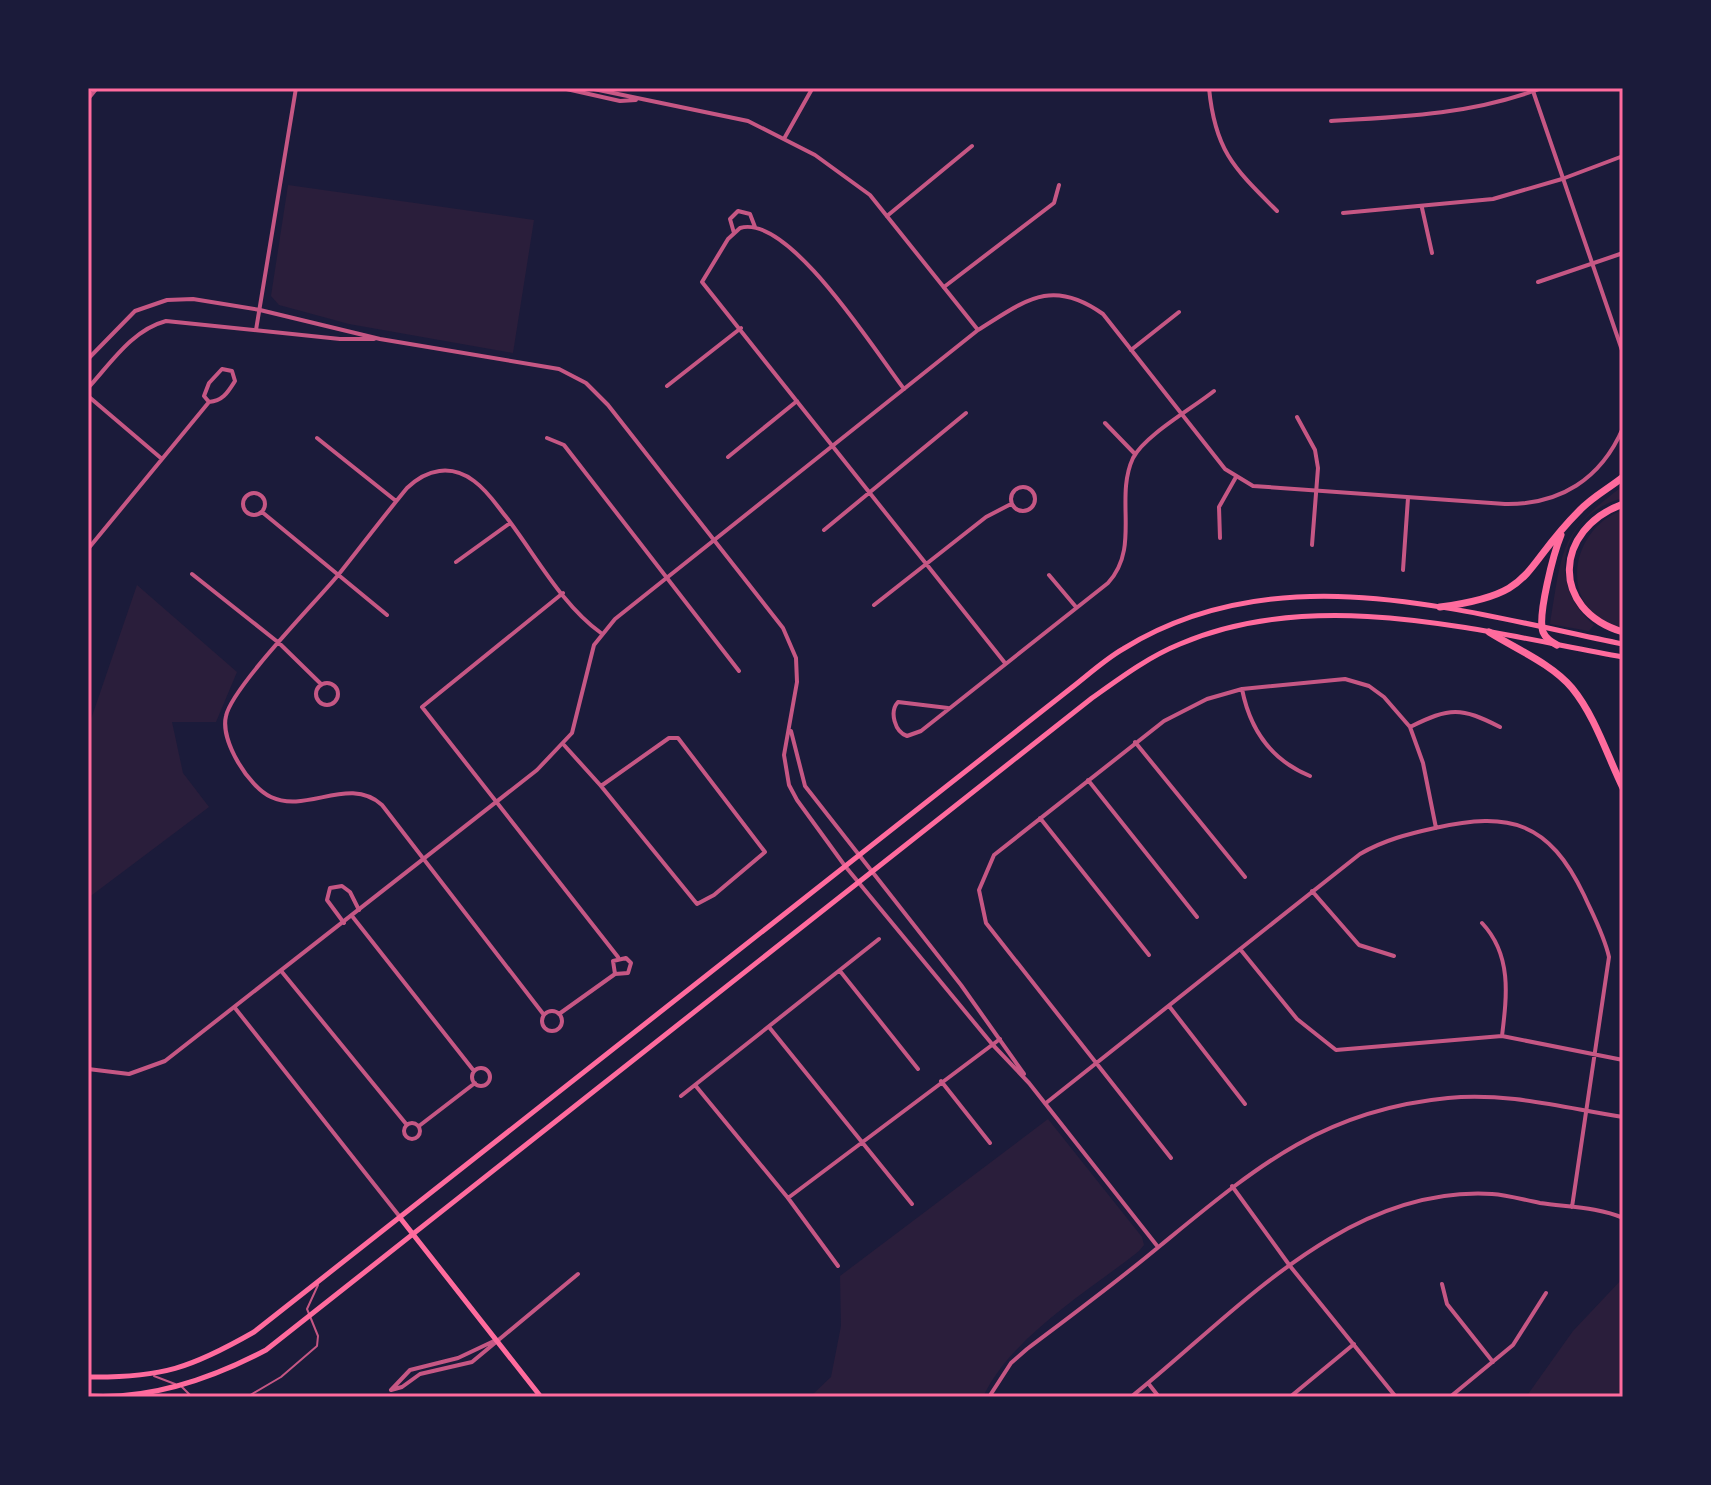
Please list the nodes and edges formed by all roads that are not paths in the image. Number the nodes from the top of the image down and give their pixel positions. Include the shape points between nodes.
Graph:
1 (97, 88) edge
2 (296, 88) edge
3 (562, 88) edge
4 (579, 88) edge
5 (589, 88) edge
6 (1209, 88) edge
7 (1542, 88) edge
8 (812, 89) edge
9 (573, 90) edge
10 (1533, 91) junction
11 (88, 99) edge
12 (638, 100) junction
13 (1331, 121) dead end
14 (785, 137) junction
15 (972, 146) dead end
16 (1623, 156) edge
17 (1562, 179) junction
18 (1059, 185) dead end
19 (1422, 208) junction
20 (1277, 211) dead end
21 (1343, 213) dead end
22 (887, 216) junction
23 (755, 227) junction
24 (734, 233) junction
25 (1432, 253) dead end
26 (1623, 253) edge
27 (1591, 264) junction
28 (1538, 282) dead end
29 (944, 287) junction
30 (260, 310) junction
31 (1179, 312) dead end
32 (741, 328) junction
33 (256, 330) junction
34 (978, 330) junction
35 (380, 339) junction
36 (1131, 350) junction
37 (1623, 351) edge
38 (88, 359) edge
39 (667, 386) dead end
40 (88, 388) edge
41 (904, 389) junction
42 (1214, 391) dead end
43 (88, 396) edge
44 (797, 401) junction
45 (209, 402) junction
46 (966, 413) dead end
47 (1182, 414) junction
48 (1297, 417) dead end
49 (1105, 423) dead end
50 (1623, 428) edge
51 (317, 438) dead end
52 (547, 438) dead end
53 (834, 446) junction
54 (1135, 454) junction
55 (728, 457) dead end
56 (162, 459) junction
57 (1236, 477) junction
58 (1623, 477) edge
59 (1317, 491) junction
60 (870, 493) junction
61 (1408, 498) junction
62 (396, 501) junction
63 (1011, 504) junction
64 (1623, 504) edge
65 (262, 512) junction
66 (510, 523) junction
67 (1568, 523) junction
68 (824, 530) dead end
69 (1220, 538) dead end
70 (714, 539) junction
71 (1312, 545) dead end
72 (88, 549) edge
73 (456, 562) dead end
74 (927, 565) junction
75 (1403, 570) dead end
76 (192, 574) dead end
77 (338, 574) junction
78 (1049, 575) dead end
79 (668, 577) junction
80 (563, 593) junction
81 (874, 605) dead end
82 (1076, 607) junction
83 (1440, 607) junction
84 (387, 615) dead end
85 (1542, 627) junction
86 (1489, 632) junction
87 (1623, 632) edge
88 (601, 633) junction
89 (279, 643) junction
90 (1623, 644) edge
91 (1557, 645) junction
92 (1623, 657) edge
93 (1005, 663) junction
94 (739, 671) dead end
95 (321, 684) junction
96 (1242, 689) junction
97 (948, 708) junction
98 (1410, 727) junction
99 (1500, 727) dead end
100 (790, 728) junction
101 (1135, 742) junction
102 (564, 745) junction
103 (1310, 776) dead end
104 (1088, 780) junction
105 (601, 786) junction
106 (1623, 788) edge
107 (497, 803) junction
108 (1040, 818) junction
109 (1436, 828) junction
110 (859, 856) junction
111 (424, 858) junction
112 (845, 866) junction
113 (870, 872) junction
114 (1245, 877) dead end
115 (858, 882) junction
116 (1312, 891) junction
117 (359, 910) junction
118 (352, 916) junction
119 (1197, 917) dead end
120 (344, 923) junction
121 (1482, 923) dead end
122 (879, 939) dead end
123 (1240, 949) junction
124 (1149, 955) dead end
125 (1394, 956) dead end
126 (618, 957) junction
127 (840, 971) junction
128 (282, 972) junction
129 (615, 974) junction
130 (1169, 1006) junction
131 (235, 1008) junction
132 (559, 1014) junction
133 (544, 1015) junction
134 (769, 1027) junction
135 (1502, 1036) junction
136 (1000, 1039) junction
137 (992, 1044) junction
138 (1595, 1054) junction
139 (1623, 1060) edge
140 (1096, 1063) junction
141 (88, 1069) edge
142 (918, 1069) dead end
143 (474, 1071) junction
144 (941, 1081) junction
145 (475, 1083) junction
146 (1029, 1083) junction
147 (695, 1085) junction
148 (681, 1096) dead end
149 (1046, 1103) junction
150 (1245, 1104) dead end
151 (1586, 1111) junction
152 (1623, 1117) edge
153 (407, 1125) junction
154 (419, 1126) junction
155 (860, 1141) junction
156 (990, 1143) dead end
157 (1171, 1158) dead end
158 (1232, 1186) junction
159 (788, 1198) junction
160 (912, 1204) dead end
161 (1572, 1207) junction
162 (1623, 1218) edge
163 (401, 1219) junction
164 (414, 1234) junction
165 (1158, 1247) junction
166 (838, 1266) dead end
167 (1290, 1266) junction
168 (578, 1274) dead end
169 (319, 1284) junction
170 (1442, 1284) dead end
171 (1546, 1293) dead end
172 (308, 1316) junction
173 (496, 1340) junction
174 (1354, 1344) junction
175 (1493, 1362) junction
176 (154, 1376) junction
177 (88, 1377) edge
178 (1148, 1383) junction
179 (181, 1386) junction
180 (88, 1396) edge
181 (192, 1397) edge
182 (247, 1397) edge
183 (541, 1397) edge
184 (989, 1397) edge
185 (1131, 1397) edge
186 (1159, 1397) edge
187 (1290, 1397) edge
188 (1396, 1397) edge
189 (1450, 1397) edge

1 - 11 street
2 - 30 street
3 - 9 street
4 - 9 street
5 - 12 street
6 - 20 street via 1220,146
7 - 10 street
8 - 14 street
9 - 12 street
10 - 13 street via 1489,106
10 - 17 street
12 - 14 street via 724,114
14 - 22 street via 860,186
15 - 22 street
16 - 17 street
17 - 19 street via 1493,199
17 - 27 street
18 - 29 street via 1054,203
19 - 21 street
19 - 25 street
22 - 29 street
23 - 24 street
23 - 24 street via 750,214 738,211 730,219
23 - 41 street via 787,243 806,261
24 - 32 street via 702,282
26 - 27 street
27 - 28 street
27 - 37 street
29 - 34 street
30 - 33 street
30 - 35 street
30 - 38 street via 193,299 149,304 130,314
31 - 36 street
32 - 39 street
32 - 44 street
33 - 35 street
33 - 40 street via 181,321 151,325
34 - 36 street via 1023,302 1055,294 1079,299 1103,314
34 - 41 street
35 - 70 street via 576,376 608,405
36 - 47 street
41 - 53 street
42 - 47 street
43 - 56 street
44 - 53 street
44 - 55 street
45 - 45 street via 228,392 235,381 232,371 222,369 209,383 204,396
45 - 56 street
46 - 60 street
47 - 54 street
47 - 57 street
48 - 59 street via 1315,450
49 - 54 street
50 - 61 street via 1590,477 1553,499 1525,504
51 - 62 street
52 - 79 street via 564,445
53 - 60 street
53 - 70 street
54 - 82 street via 1128,472 1123,562 1108,583
56 - 72 street
57 - 59 street via 1253,486
57 - 69 street via 1219,507
58 - 67 highway
59 - 61 street
59 - 71 street
60 - 68 street
60 - 74 street
61 - 75 street
62 - 66 street via 426,473 457,473 486,491
62 - 77 street
63 - 63 street via 1019,512 1028,511 1034,495 1019,487
63 - 74 street via 986,517
64 - 87 highway via 1596,517 1575,541 1569,574 1579,604 1607,627
65 - 65 street via 263,497 247,495 245,511 254,516
65 - 77 street
66 - 73 street
66 - 80 street
67 - 83 highway via 1515,586 1480,602
67 - 85 highway via 1553,557
70 - 79 street
70 - 100 street via 790,643 797,682
74 - 81 street
74 - 93 street
76 - 89 street
77 - 84 street
77 - 89 street
78 - 82 street
79 - 88 street
79 - 94 street
80 - 88 street
80 - 107 street via 422,707
82 - 93 street
83 - 85 main road
83 - 110 main road via 1322,594 1251,601 1173,624 1121,650
85 - 90 main road
85 - 91 highway via 1544,636
86 - 91 main road
86 - 106 highway via 1570,686
86 - 113 main road via 1318,614 1264,620 1179,644 1092,698
88 - 102 street via 589,661 579,713
89 - 95 street
89 - 111 street via 231,703 225,730 231,752 260,789 278,800 352,792 374,798
91 - 92 main road
93 - 97 street
95 - 95 street via 317,700 333,703 337,690
96 - 98 street via 1345,679 1384,697
96 - 101 street via 1193,705
96 - 103 street via 1259,738 1290,768
97 - 97 street via 898,702 894,712 900,733 914,734
98 - 99 street via 1453,710
98 - 109 street
100 - 110 street via 805,786
100 - 112 street via 784,755 789,785
101 - 104 street
101 - 114 street
102 - 105 street
102 - 107 street
104 - 108 street
104 - 119 street
105 - 105 street via 697,904 765,852 678,738 660,741
107 - 111 street
107 - 126 street
108 - 124 street
108 - 140 street via 987,865 979,905 996,937
109 - 116 street via 1375,845
109 - 138 street via 1496,819 1513,822 1540,836 1563,857 1609,957
110 - 112 main road
110 - 113 street
111 - 117 street
111 - 133 street
112 - 115 street
112 - 163 main road
113 - 115 main road
113 - 136 street
115 - 137 street
115 - 164 main road
116 - 123 street
116 - 125 street via 1359,945
117 - 118 street
117 - 120 street via 350,892 342,886 330,888 327,900
118 - 120 street
118 - 143 street
120 - 128 street
121 - 135 street via 1495,937 1505,967
122 - 127 street
123 - 130 street
123 - 135 street via 1297,1019 1336,1050
126 - 129 street via 612,963
126 - 129 street via 626,958 631,967 625,975
127 - 134 street
127 - 142 street
128 - 131 street
128 - 153 street
129 - 132 street
130 - 140 street
130 - 150 street
131 - 141 street via 181,1051 147,1070 112,1074
131 - 163 street
132 - 133 street
132 - 133 street via 561,1026 551,1031 543,1026
134 - 147 street
134 - 155 street
135 - 138 street
136 - 137 street
136 - 146 street
137 - 144 street
137 - 146 street
138 - 139 street
138 - 151 street
140 - 149 street
140 - 157 street
143 - 145 street
143 - 145 street via 484,1069 489,1076 485,1084
144 - 155 street
144 - 156 street
145 - 154 street
146 - 149 street
147 - 148 street
147 - 159 street
149 - 165 street
151 - 152 street
151 - 158 street via 1479,1097 1380,1109 1305,1137
151 - 161 street
153 - 154 street
153 - 154 street via 405,1135 413,1139 420,1135
155 - 159 street
155 - 160 street
158 - 165 street
158 - 167 street
159 - 166 street
161 - 162 street
161 - 167 street via 1492,1194 1426,1201 1365,1219
163 - 164 main road
163 - 169 main road
164 - 172 main road
164 - 173 main road
165 - 184 street via 1011,1363
167 - 174 street
167 - 178 street
168 - 173 street
169 - 172 lane
169 - 176 main road via 202,1362
170 - 175 street via 1447,1304
171 - 175 street via 1525,1330
172 - 179 main road via 266,1350
172 - 182 lane via 318,1336 314,1351
173 - 173 street via 458,1358 410,1370 391,1390 420,1374 472,1362
173 - 183 main road
174 - 187 street
174 - 188 street
175 - 189 street
176 - 177 main road
176 - 179 lane
178 - 185 street
178 - 186 street
179 - 180 main road
179 - 181 lane

